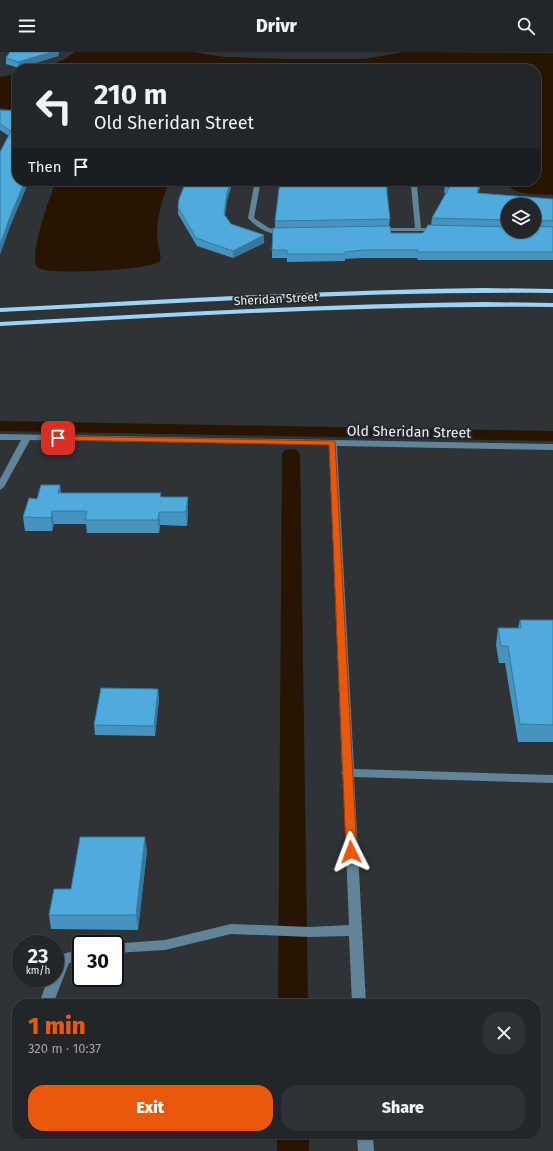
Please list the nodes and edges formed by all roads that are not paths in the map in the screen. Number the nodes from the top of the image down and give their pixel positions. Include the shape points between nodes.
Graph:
1 (257, 186) edge
2 (414, 186) edge
3 (418, 230) junction
4 (448, 230) edge
5 (372, 231) edge
6 (294, 233) edge
7 (553, 291) edge
8 (553, 305) edge
9 (0, 310) edge
10 (0, 324) edge
11 (0, 437) edge
12 (27, 437) junction
13 (332, 443) junction
14 (553, 447) edge
15 (0, 487) edge
16 (348, 773) junction
17 (553, 779) edge
18 (355, 930) junction
19 (124, 947) edge
20 (52, 987) edge
21 (48, 999) edge
22 (359, 999) edge
23 (365, 1139) edge
24 (366, 1151) edge

1 - 6 street via 251,218 262,229
2 - 3 street
3 - 4 street
3 - 5 street
7 - 9 main road, Sheridan Street via 340,293
8 - 10 main road, Sheridan Street via 338,307
11 - 12 street, Old Sheridan Street
12 - 13 street, Old Sheridan Street
12 - 15 street
13 - 14 street, Old Sheridan Street
13 - 16 street
16 - 17 street
16 - 18 street
18 - 19 street via 310,932 232,929 165,945
18 - 22 street
20 - 21 street
23 - 24 street

